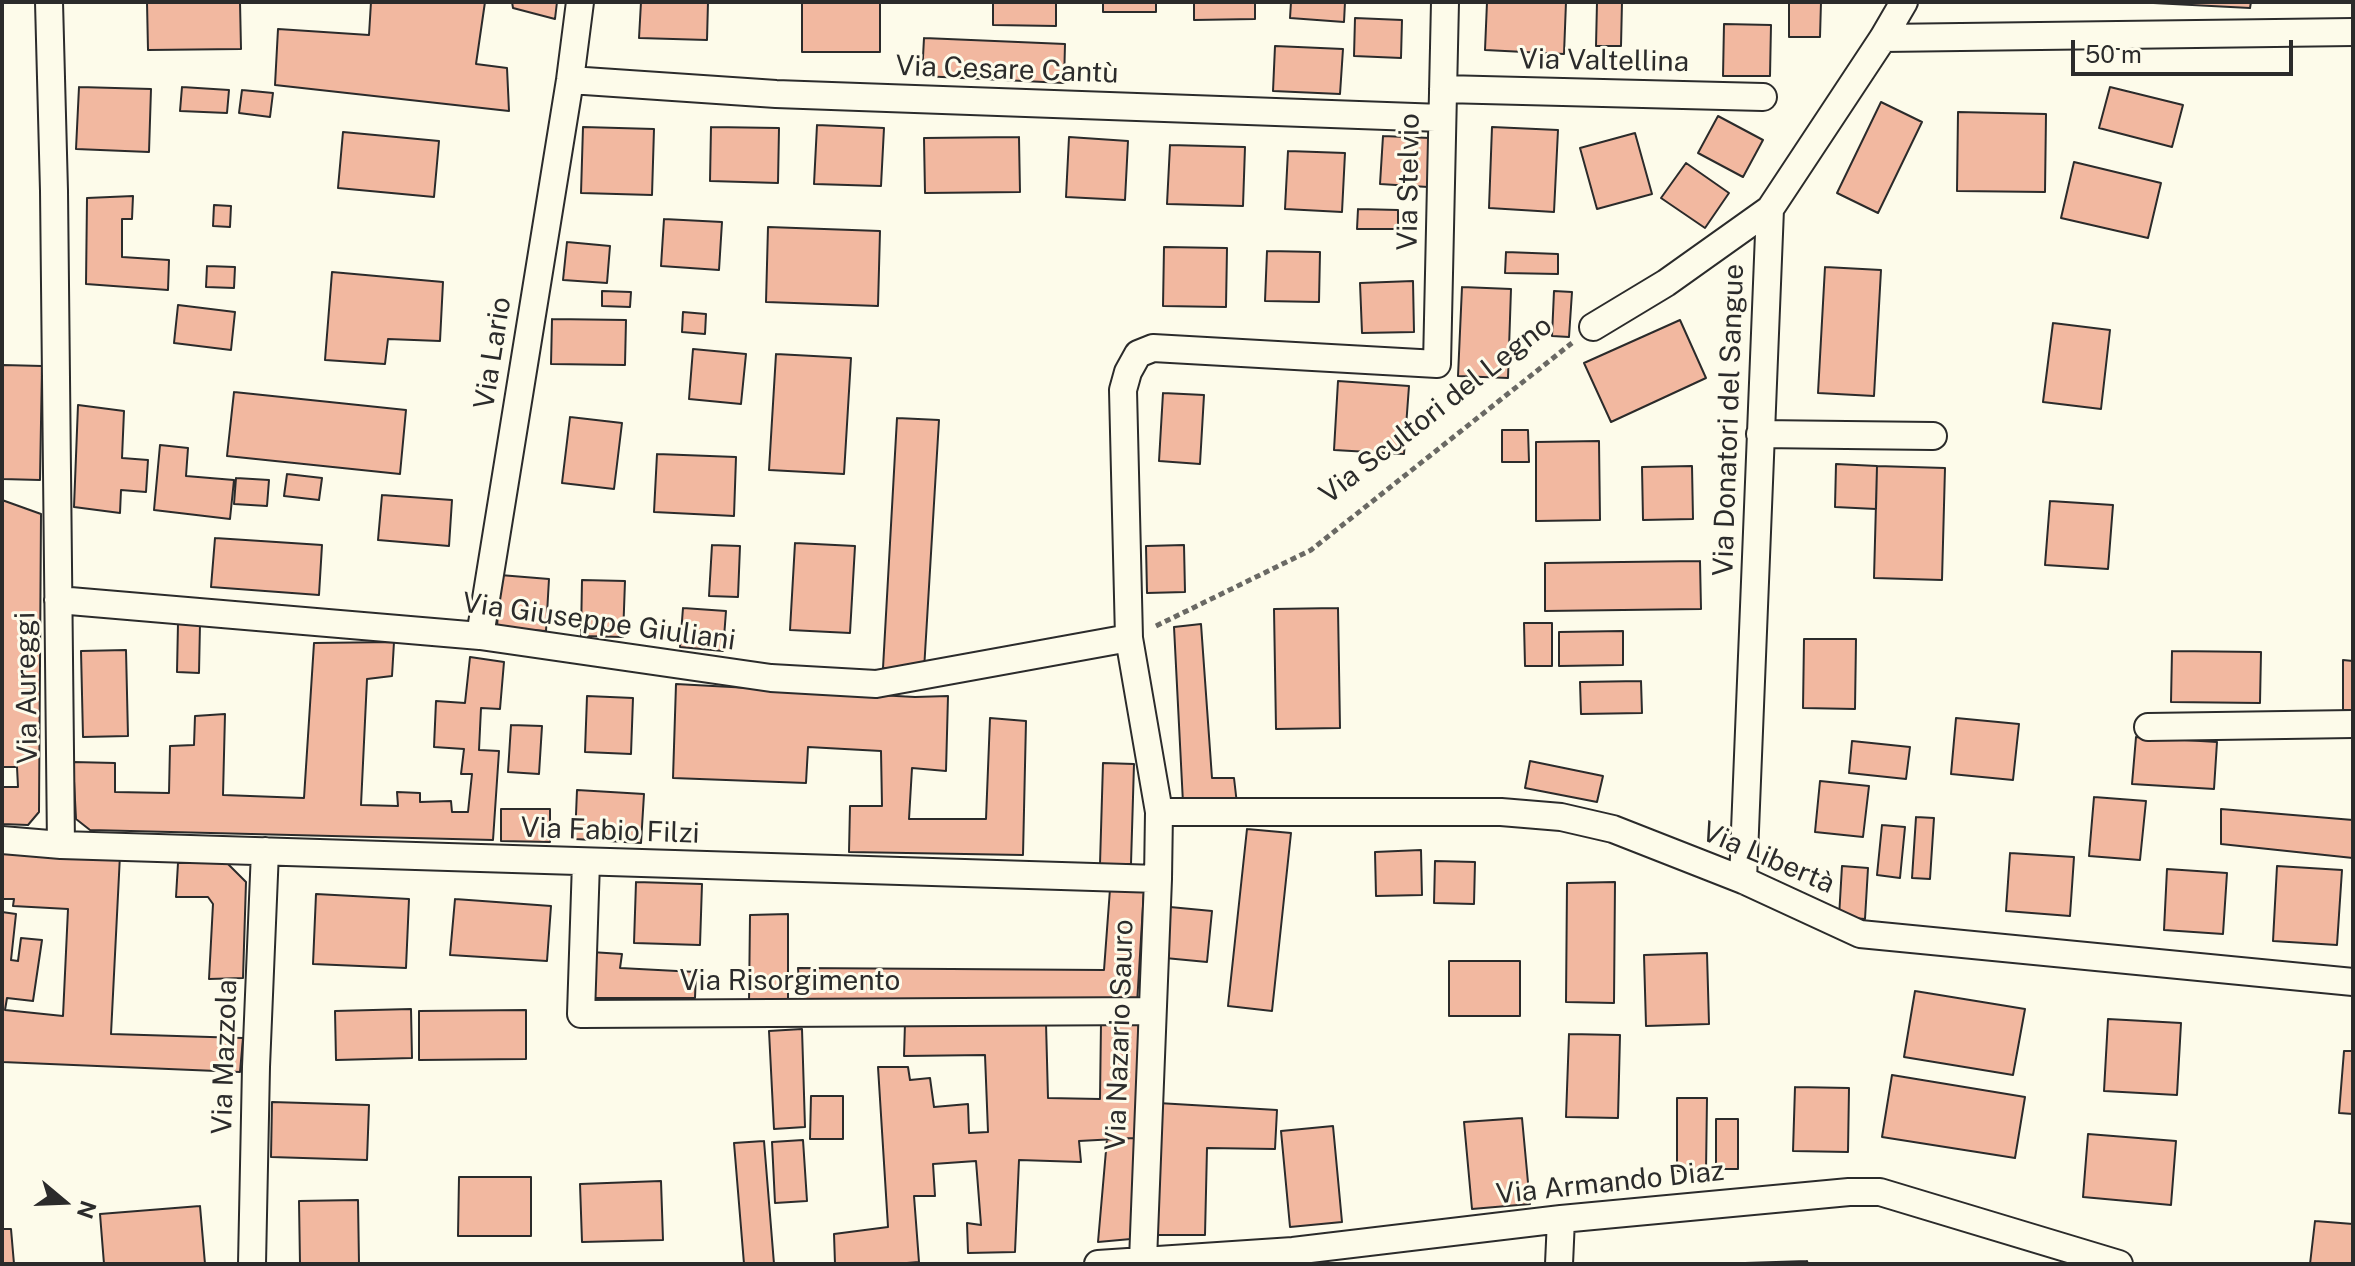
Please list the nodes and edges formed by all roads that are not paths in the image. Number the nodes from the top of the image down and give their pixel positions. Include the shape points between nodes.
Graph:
1 (49, 2) edge
2 (580, 2) edge
3 (1445, 2) edge
4 (1904, 2) edge
5 (2353, 32) edge
6 (1883, 38) junction
7 (570, 80) junction
8 (1443, 89) junction
9 (1763, 97) dead end
10 (1442, 118) junction
11 (1770, 209) junction
12 (1593, 327) road end
13 (1123, 390) joint
14 (1760, 434) junction
15 (1933, 436) dead end
16 (58, 600) junction
17 (480, 636) junction
18 (1129, 638) junction
19 (2353, 724) edge
20 (2148, 727) dead end
21 (1159, 812) junction
22 (2, 840) edge
23 (61, 845) junction
24 (265, 851) junction
25 (586, 862) junction
26 (1158, 879) junction
27 (1743, 880) junction
28 (2353, 982) edge
29 (1152, 1011) junction
30 (1561, 1219) junction
31 (1143, 1260) junction
32 (252, 1264) edge
33 (1098, 1264) edge
34 (1559, 1264) edge
35 (2119, 1264) edge

1 - 16 street, Via Aureggi
2 - 7 street, Via Lario
3 - 8 street, Via Stelvio
4 - 6 street
5 - 6 street
6 - 11 street
7 - 10 street, Via Cesare Cantù via 776,94
7 - 17 street, Via Lario
8 - 9 street, Via Valtellina
8 - 10 street, Via Stelvio
10 - 13 street, Via Stelvio via 1437,364 1153,348 1138,354
11 - 12 street, Via Scultori del Legno
11 - 14 street, Via Donatori del Sangue
13 - 18 street, Via Nazario Sauro
14 - 15 street
14 - 27 street, Via Donatori del Sangue
16 - 17 street, Via Giuseppe Giuliani
16 - 23 street, Via Aureggi
17 - 18 street, Via Giuseppe Giuliani via 771,678 876,684
18 - 21 street, Via Nazario Sauro
19 - 20 street
21 - 26 street, Via Nazario Sauro
21 - 27 street, Via Libertà via 1501,812 1561,817 1613,829
22 - 23 street, Via Fabio Filzi
23 - 24 street, Via Fabio Filzi
24 - 25 street, Via Fabio Filzi
24 - 32 street, Via Mazzola
25 - 26 street, Via Fabio Filzi
25 - 29 street, Via Risorgimento via 581,1014
26 - 29 street, Via Nazario Sauro
27 - 28 street, Via Libertà via 1860,934
29 - 31 street, Via Nazario Sauro
30 - 31 street, Via Armando Diaz via 1293,1251
30 - 34 street
30 - 35 street, Via Armando Diaz via 1880,1192
31 - 33 street, Via Armando Diaz

